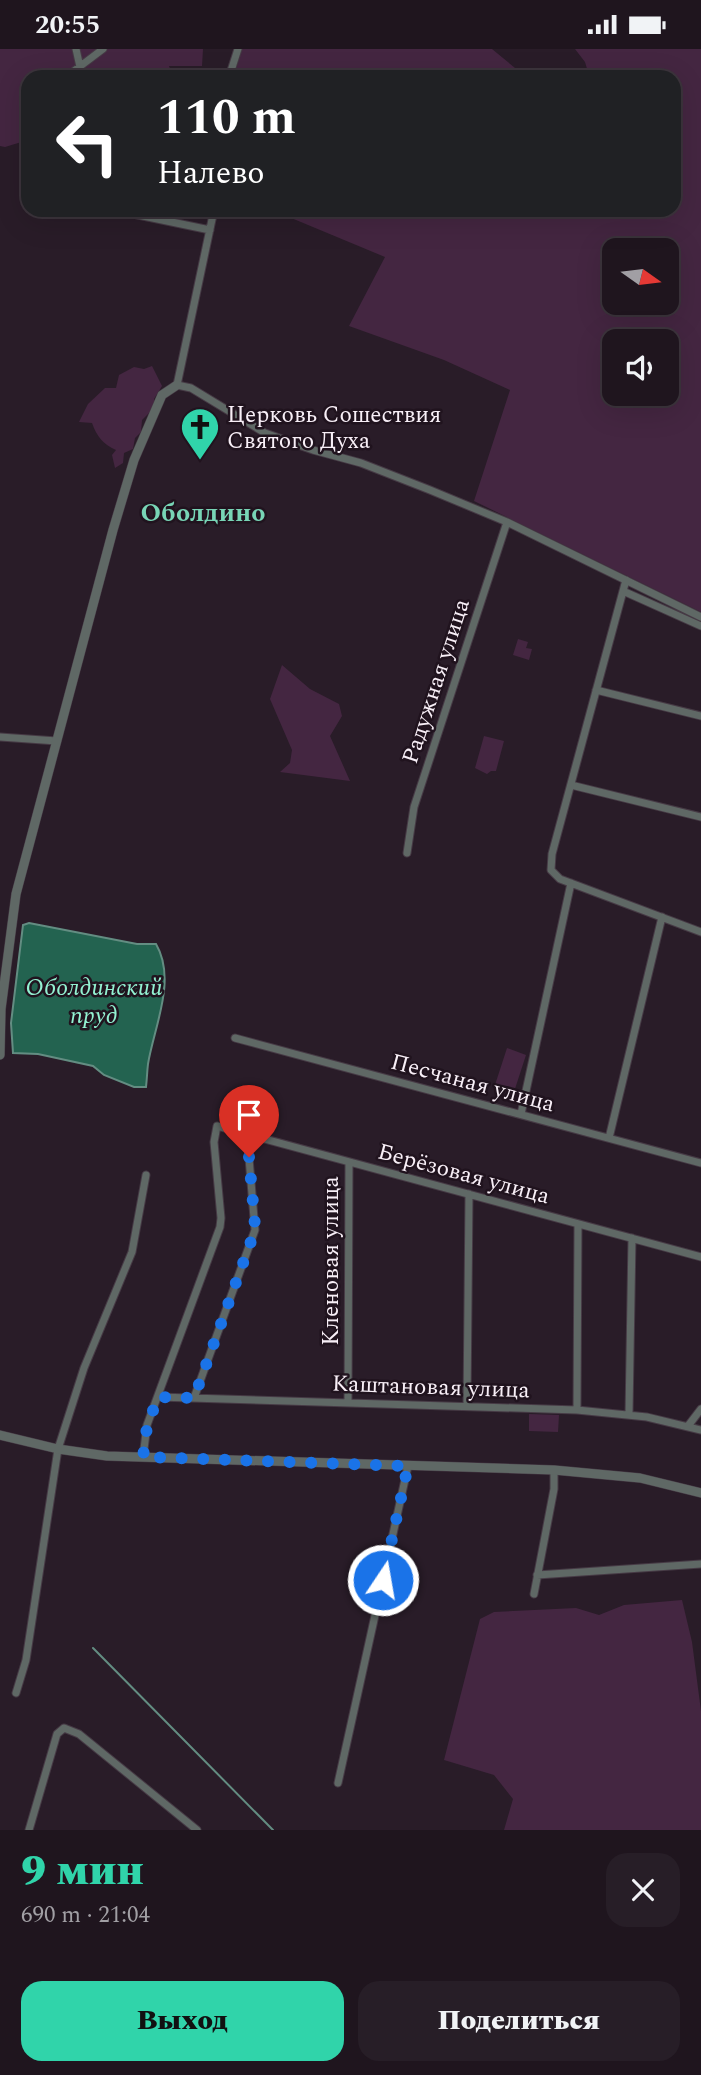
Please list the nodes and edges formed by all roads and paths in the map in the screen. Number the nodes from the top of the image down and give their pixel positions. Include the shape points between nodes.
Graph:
1 (76, 49) edge
2 (103, 49) edge
3 (238, 49) edge
4 (80, 67) junction
5 (76, 70) edge
6 (231, 70) edge
7 (148, 217) edge
8 (213, 217) edge
9 (210, 230) junction
10 (177, 385) junction
11 (507, 522) junction
12 (626, 580) junction
13 (623, 591) junction
14 (701, 617) edge
15 (701, 626) edge
16 (596, 690) junction
17 (701, 716) edge
18 (0, 737) edge
19 (57, 741) junction
20 (571, 785) junction
21 (701, 817) edge
22 (407, 853) dead end
23 (571, 883) junction
24 (662, 918) junction
25 (701, 932) edge
26 (235, 1038) dead end
27 (0, 1055) edge
28 (521, 1114) junction
29 (247, 1134) junction
30 (609, 1138) junction
31 (349, 1162) junction
32 (701, 1163) edge
33 (146, 1175) dead end
34 (469, 1194) junction
35 (578, 1224) junction
36 (632, 1238) junction
37 (701, 1257) edge
38 (158, 1397) junction
39 (194, 1398) junction
40 (348, 1403) junction
41 (467, 1406) junction
42 (701, 1409) edge
43 (578, 1410) junction
44 (629, 1414) junction
45 (688, 1426) junction
46 (701, 1430) edge
47 (0, 1435) edge
48 (58, 1449) junction
49 (143, 1457) junction
50 (408, 1466) junction
51 (554, 1469) junction
52 (701, 1493) edge
53 (701, 1564) edge
54 (537, 1575) junction
55 (534, 1594) dead end
56 (16, 1693) dead end
57 (338, 1783) dead end
58 (29, 1830) edge
59 (197, 1830) edge

1 - 4 street
2 - 4 street
3 - 6 street
4 - 5 street
7 - 9 street
8 - 9 street
9 - 10 street
10 - 11 street via 191,388 265,433 361,463
10 - 19 street via 162,395 134,460
11 - 12 street
11 - 22 street, Радужная улица via 414,807
12 - 13 street
12 - 14 street
13 - 15 street
13 - 16 street
16 - 17 street
16 - 20 street
18 - 19 street
19 - 27 street via 15,901
20 - 21 street
20 - 23 street via 551,870
23 - 24 street
23 - 28 street
24 - 25 street
24 - 30 street
26 - 28 street, Песчаная улица
28 - 30 street, Песчаная улица
29 - 31 street, Берёзовая улица
29 - 38 street, Берёзовая улица via 217,1126 220,1227
29 - 39 street via 255,1230
30 - 32 street, Песчаная улица
31 - 34 street, Берёзовая улица
31 - 40 street, Кленовая улица
33 - 48 street via 132,1252 84,1368
34 - 35 street, Берёзовая улица
34 - 41 street
35 - 36 street, Берёзовая улица
35 - 43 street
36 - 37 street, Берёзовая улица
36 - 44 street
38 - 39 street, Каштановая улица
38 - 49 street
39 - 40 street, Каштановая улица
40 - 41 street, Каштановая улица
41 - 43 street, Каштановая улица
42 - 45 street
43 - 44 street, Каштановая улица
44 - 45 street, Каштановая улица
45 - 46 street, Каштановая улица
47 - 48 street
48 - 49 street
48 - 56 street via 26,1660
49 - 50 street
50 - 51 street
50 - 57 street
51 - 52 street via 640,1478
51 - 54 street
53 - 54 street
54 - 55 street
58 - 59 street via 57,1734 64,1728 79,1734

